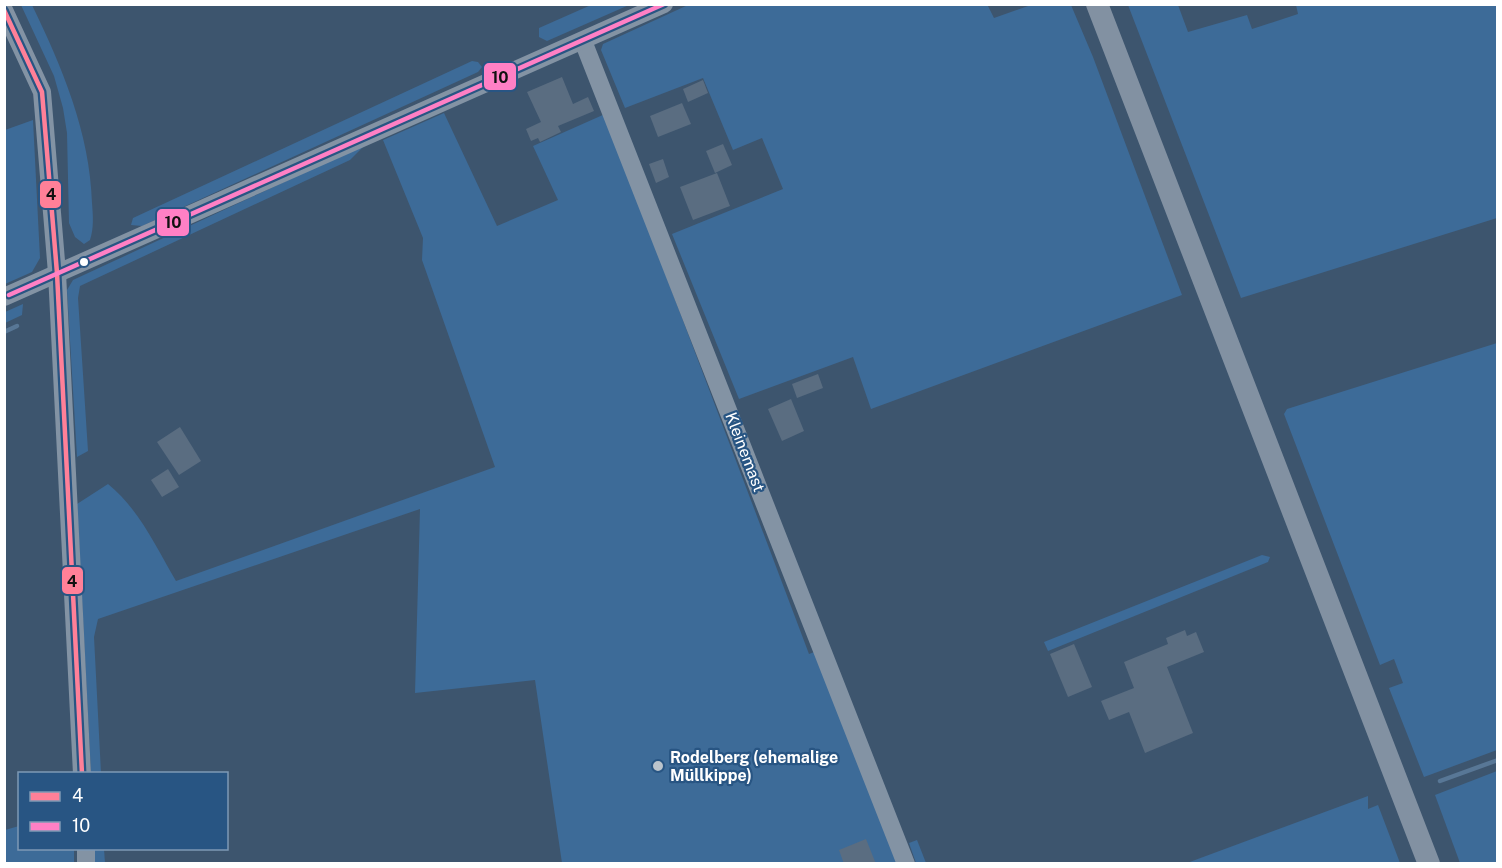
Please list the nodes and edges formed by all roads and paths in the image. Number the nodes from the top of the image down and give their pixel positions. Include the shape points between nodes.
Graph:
1 (664, 4) edge
2 (1097, 4) edge
3 (4, 10) edge
4 (583, 41) junction
5 (57, 273) junction
6 (4, 297) edge
7 (82, 772) edge
8 (906, 864) edge
9 (1429, 864) edge

1 - 4 street
2 - 9 main road
3 - 5 street via 42,92
4 - 5 street
4 - 8 street, Kleinemast
5 - 6 street
5 - 7 street

